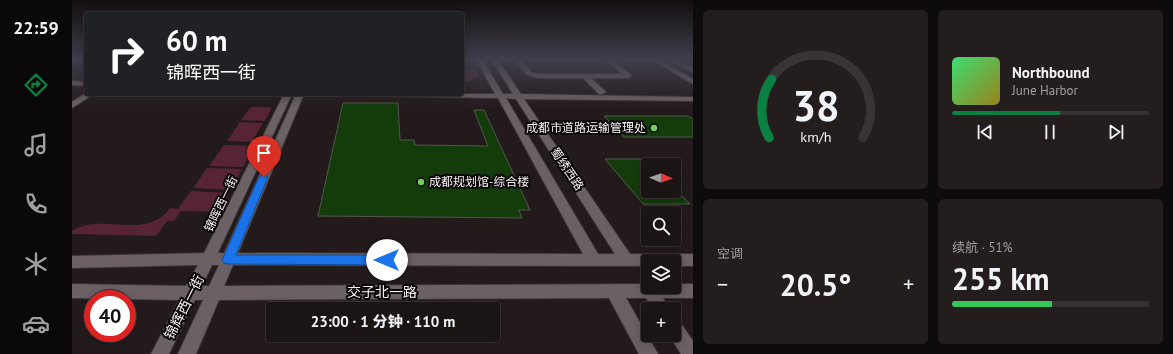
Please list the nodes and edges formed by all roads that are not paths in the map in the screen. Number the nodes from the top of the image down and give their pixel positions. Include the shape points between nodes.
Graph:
1 (488, 76) edge
2 (505, 76) edge
3 (536, 76) edge
4 (628, 76) edge
5 (682, 76) edge
6 (586, 77) junction
7 (693, 82) edge
8 (72, 83) edge
9 (84, 84) edge
10 (72, 89) edge
11 (84, 90) edge
12 (464, 90) edge
13 (602, 92) junction
14 (464, 93) edge
15 (498, 93) junction
16 (516, 93) junction
17 (693, 93) edge
18 (87, 96) edge
19 (287, 96) edge
20 (299, 96) edge
21 (693, 99) edge
22 (72, 106) edge
23 (208, 260) junction
24 (228, 260) junction
25 (594, 260) junction
26 (626, 260) junction
27 (693, 260) edge
28 (72, 262) edge
29 (72, 291) edge
30 (641, 291) edge
31 (681, 291) edge
32 (693, 291) edge
33 (614, 292) junction
34 (190, 293) junction
35 (214, 293) junction
36 (681, 339) edge
37 (160, 354) edge
38 (187, 354) edge
39 (649, 354) edge
40 (691, 354) edge

1 - 15 street, 蜀绣西路
2 - 16 street, 蜀绣西路
3 - 6 street
4 - 6 street
5 - 7 street
6 - 13 street
8 - 9 street
10 - 11 street
12 - 15 street
13 - 16 street
13 - 17 street
14 - 15 street
15 - 16 street
15 - 25 street, 蜀绣西路
16 - 21 street
16 - 26 street, 蜀绣西路
18 - 22 street
19 - 23 street, 锦晖西一街
20 - 24 street
23 - 24 street
23 - 28 street
23 - 34 street, 锦辉西一街
24 - 25 street
24 - 35 street, 锦辉西一街
25 - 26 street
26 - 27 street
29 - 34 street, 交子北一路
30 - 33 street, 交子北一路
31 - 32 street, 交子北一路
33 - 35 street, 交子北一路
33 - 39 street
34 - 35 street, 交子北一路
34 - 37 street, 锦辉西一街
35 - 38 street, 锦辉西一街
36 - 40 street

